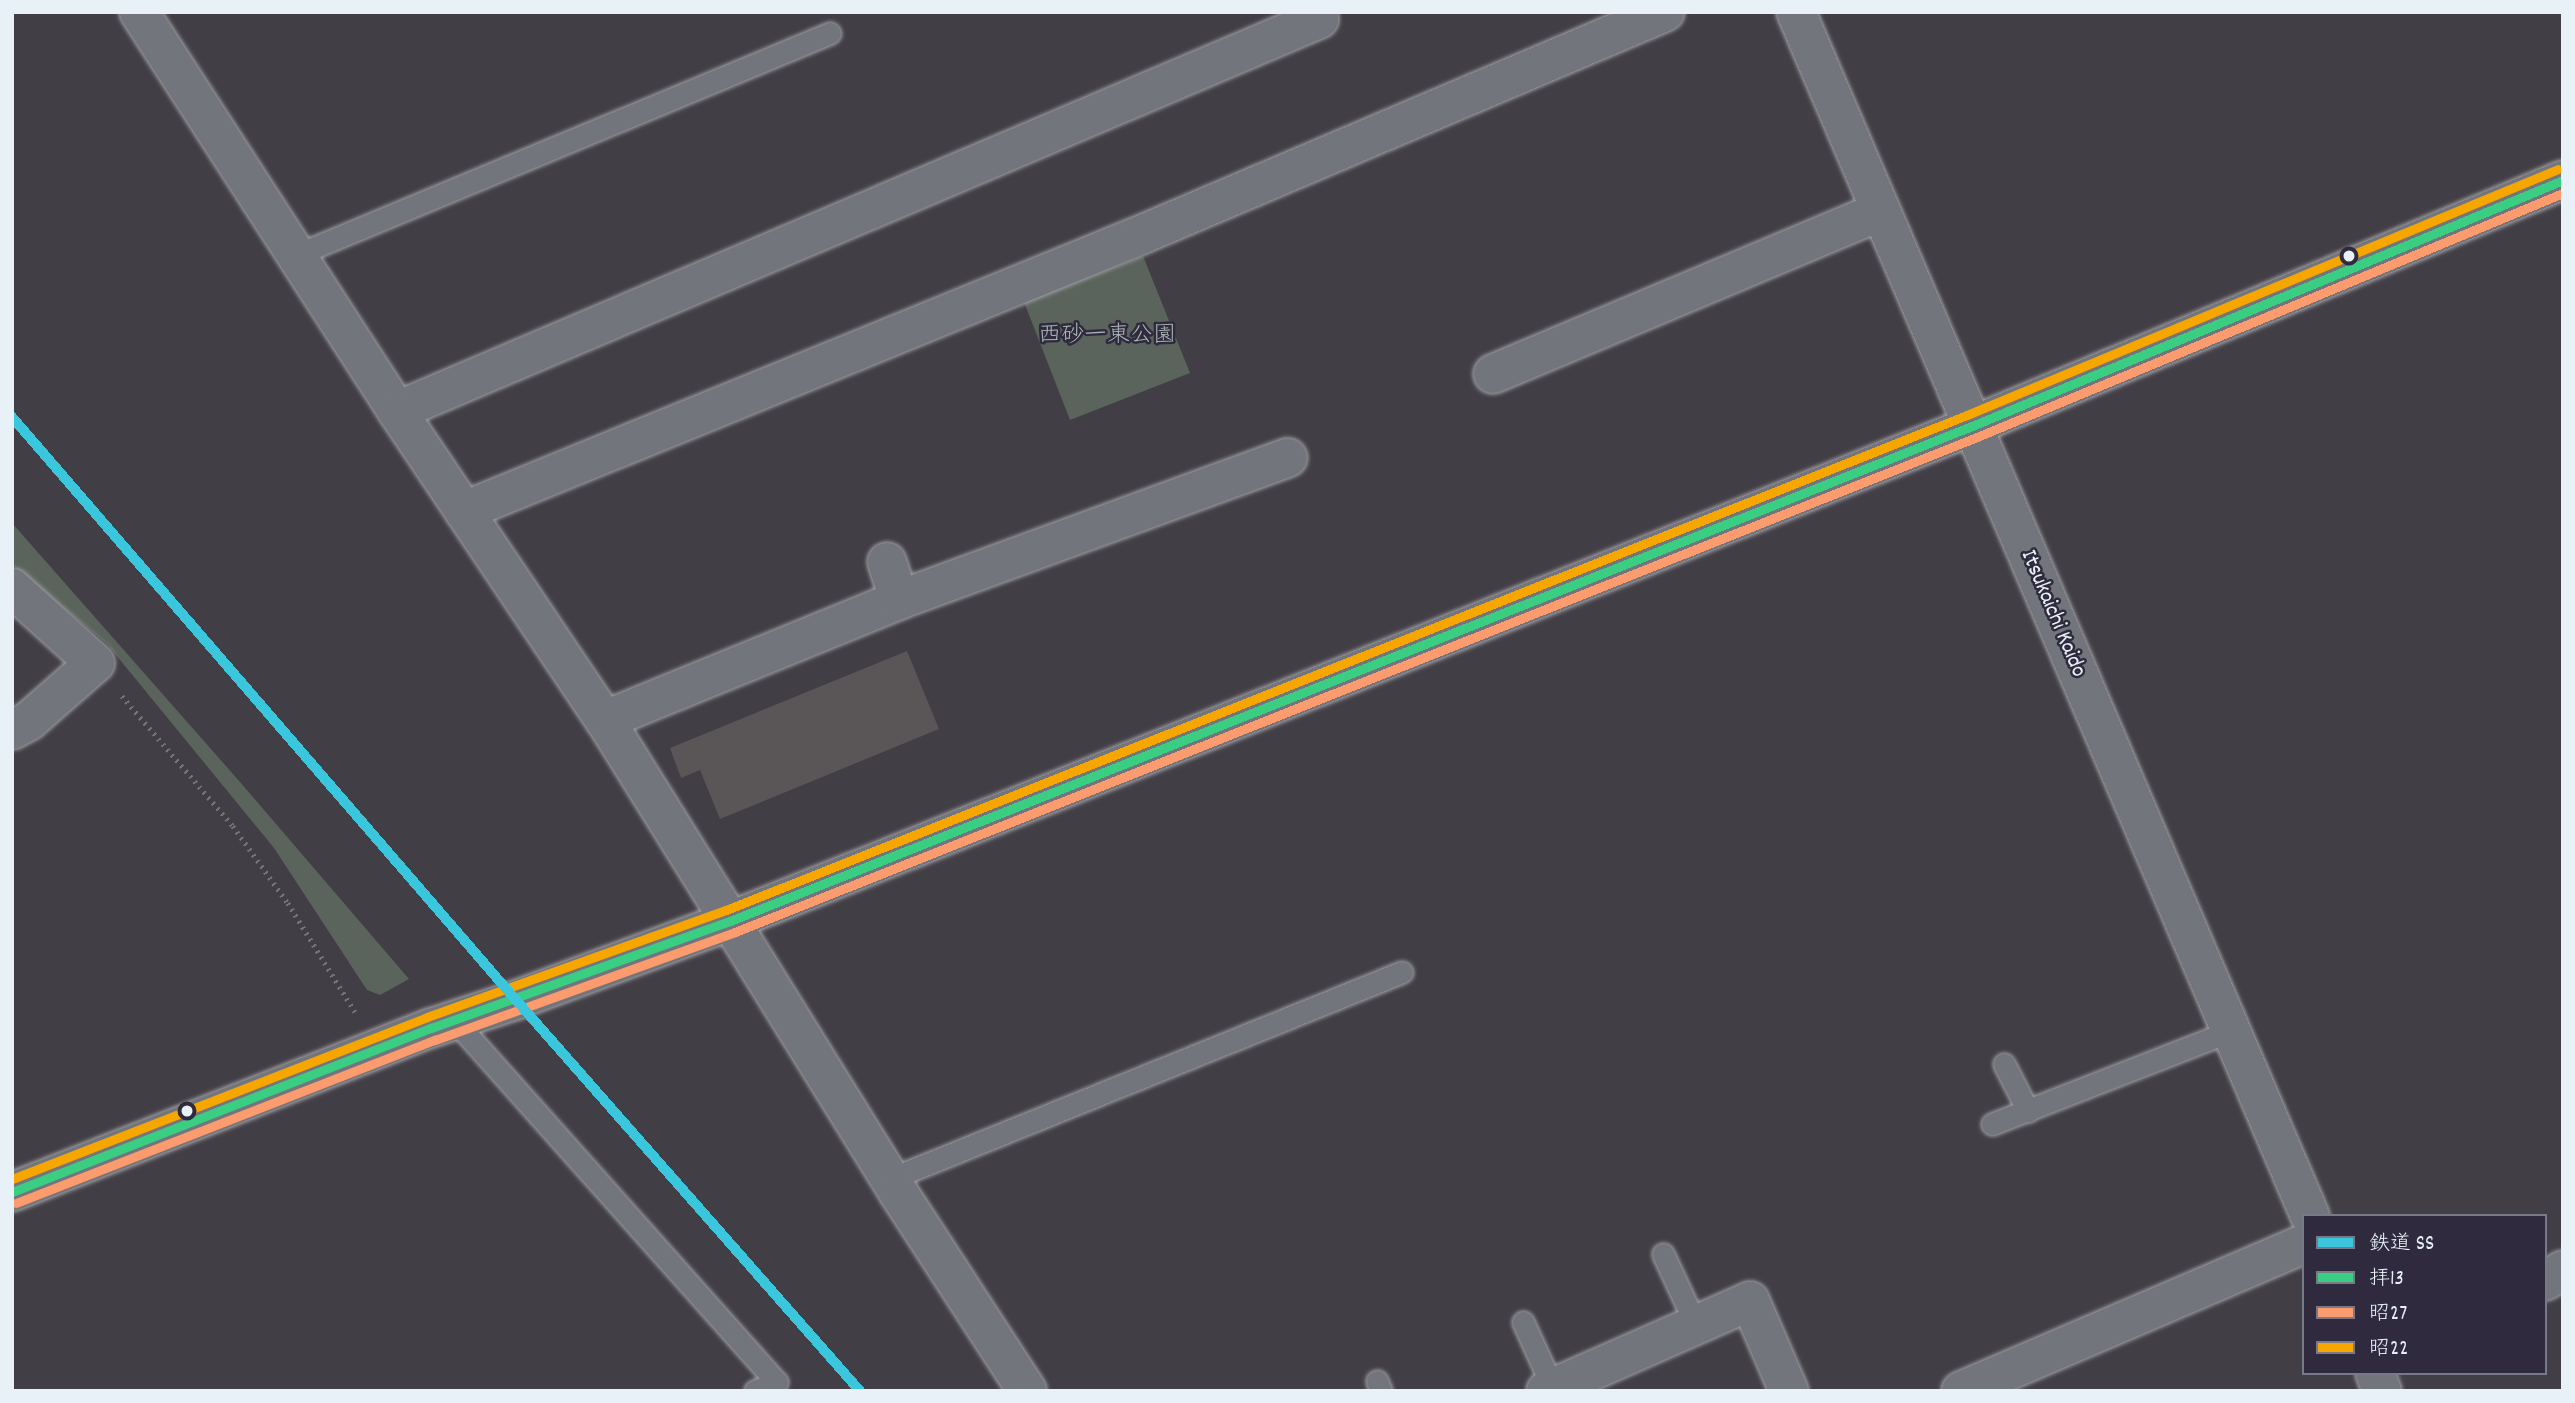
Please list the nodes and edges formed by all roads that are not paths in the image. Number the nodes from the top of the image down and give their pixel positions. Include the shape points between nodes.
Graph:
1 (139, 12) edge
2 (1317, 12) edge
3 (1665, 12) edge
4 (1796, 12) edge
5 (830, 33) dead end
6 (2563, 180) edge
7 (1880, 211) junction
8 (296, 255) junction
9 (1493, 374) dead end
10 (397, 411) junction
11 (1972, 426) junction
12 (1288, 458) dead end
13 (464, 511) junction
14 (887, 562) dead end
15 (12, 588) edge
16 (899, 600) junction
17 (605, 720) junction
18 (12, 730) edge
19 (730, 921) junction
20 (1402, 972) dead end
21 (454, 1020) junction
22 (2230, 1031) junction
23 (2004, 1064) dead end
24 (2028, 1111) junction
25 (1992, 1124) dead end
26 (890, 1179) junction
27 (12, 1192) edge
28 (2309, 1214) edge
29 (2302, 1245) edge
30 (1663, 1254) dead end
31 (2563, 1270) edge
32 (2547, 1280) edge
33 (1523, 1322) dead end
34 (1696, 1325) junction
35 (1550, 1389) edge
36 (755, 1391) edge
37 (1027, 1391) edge
38 (1789, 1391) edge
39 (1961, 1391) edge

1 - 8 street
2 - 10 street via 1319,19
3 - 13 street via 1143,234
4 - 7 street, Itsukaichi Kaido
5 - 8 lane
6 - 11 street
7 - 9 street
7 - 11 street, Itsukaichi Kaido
8 - 10 street
10 - 13 street
11 - 19 street
11 - 22 street, Itsukaichi Kaido
12 - 16 street via 1237,463
13 - 17 street
14 - 16 street
15 - 18 street via 95,663 29,721
16 - 17 street
17 - 19 street
19 - 21 street
19 - 26 street
20 - 26 lane
21 - 27 street
21 - 36 lane via 777,1382
22 - 24 lane
22 - 28 street, Itsukaichi Kaido
23 - 24 lane
24 - 25 lane
26 - 37 street
29 - 39 street
30 - 34 lane
31 - 32 street
33 - 35 lane
34 - 35 street
34 - 38 street via 1750,1301

